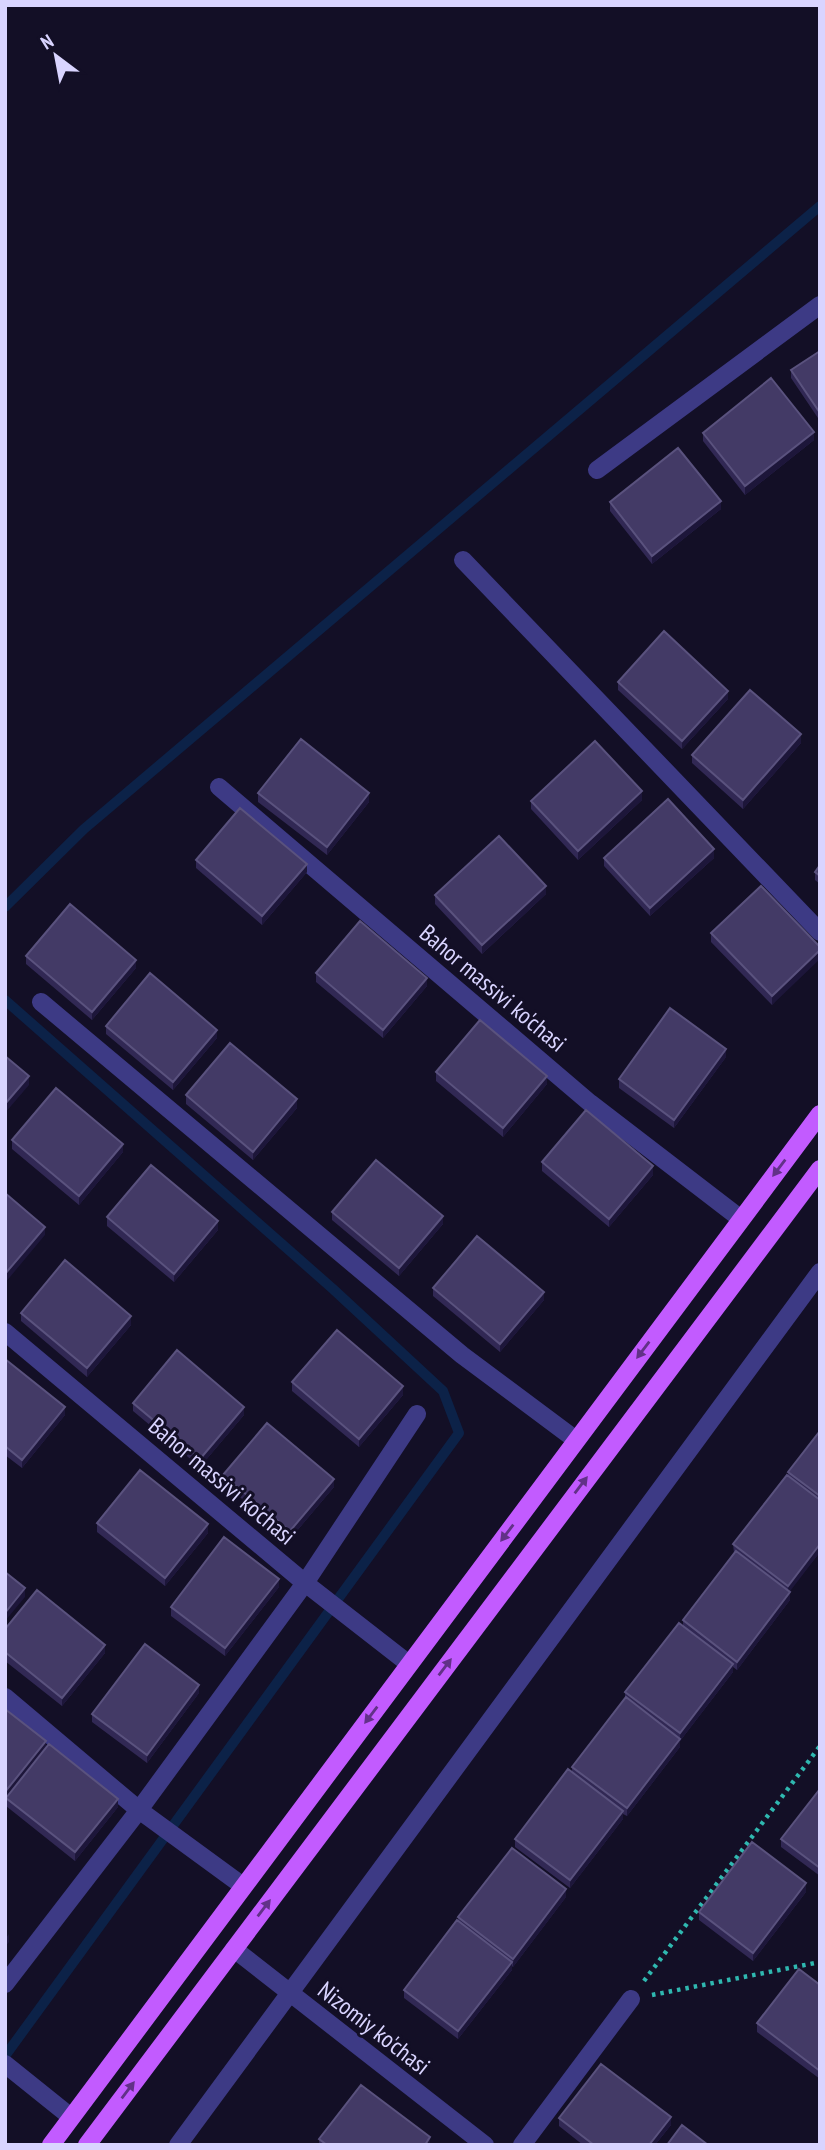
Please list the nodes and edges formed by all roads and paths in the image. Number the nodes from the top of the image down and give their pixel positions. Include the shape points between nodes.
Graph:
1 (820, 304) edge
2 (597, 470) dead end
3 (464, 560) dead end
4 (219, 787) dead end
5 (820, 932) edge
6 (41, 1002) dead end
7 (820, 1114) edge
8 (820, 1169) edge
9 (741, 1219) junction
10 (820, 1272) edge
11 (5, 1332) edge
12 (417, 1414) dead end
13 (576, 1440) junction
14 (305, 1583) junction
15 (409, 1664) junction
16 (5, 1697) edge
17 (820, 1746) edge
18 (139, 1810) junction
19 (243, 1886) junction
20 (234, 1949) junction
21 (820, 1962) edge
22 (5, 1984) edge
23 (290, 1994) junction
24 (631, 1999) junction
25 (5, 2064) edge
26 (71, 2117) junction
27 (51, 2145) edge
28 (87, 2145) edge
29 (178, 2145) edge
30 (485, 2145) edge
31 (522, 2145) edge

1 - 2 street
3 - 5 street
4 - 9 street, Bahor massivi ko'chasi via 590,1103
6 - 13 street via 462,1355
7 -> 9 main road
20 -> 8 main road
9 -> 13 main road
10 - 23 street
11 - 14 street, Bahor massivi ko'chasi
12 - 14 street
13 -> 15 main road
14 - 15 street, Bahor massivi ko'chasi
14 - 18 street
15 -> 19 main road
16 - 18 street
17 - 24 path
18 - 19 street
18 - 22 street
19 - 26 main road
20 - 23 street, Nizomiy ko'chasi
28 -> 20 main road
21 - 24 path
23 - 29 street
23 - 30 street, Nizomiy ko'chasi
24 - 31 street
25 - 26 street
26 - 27 main road

